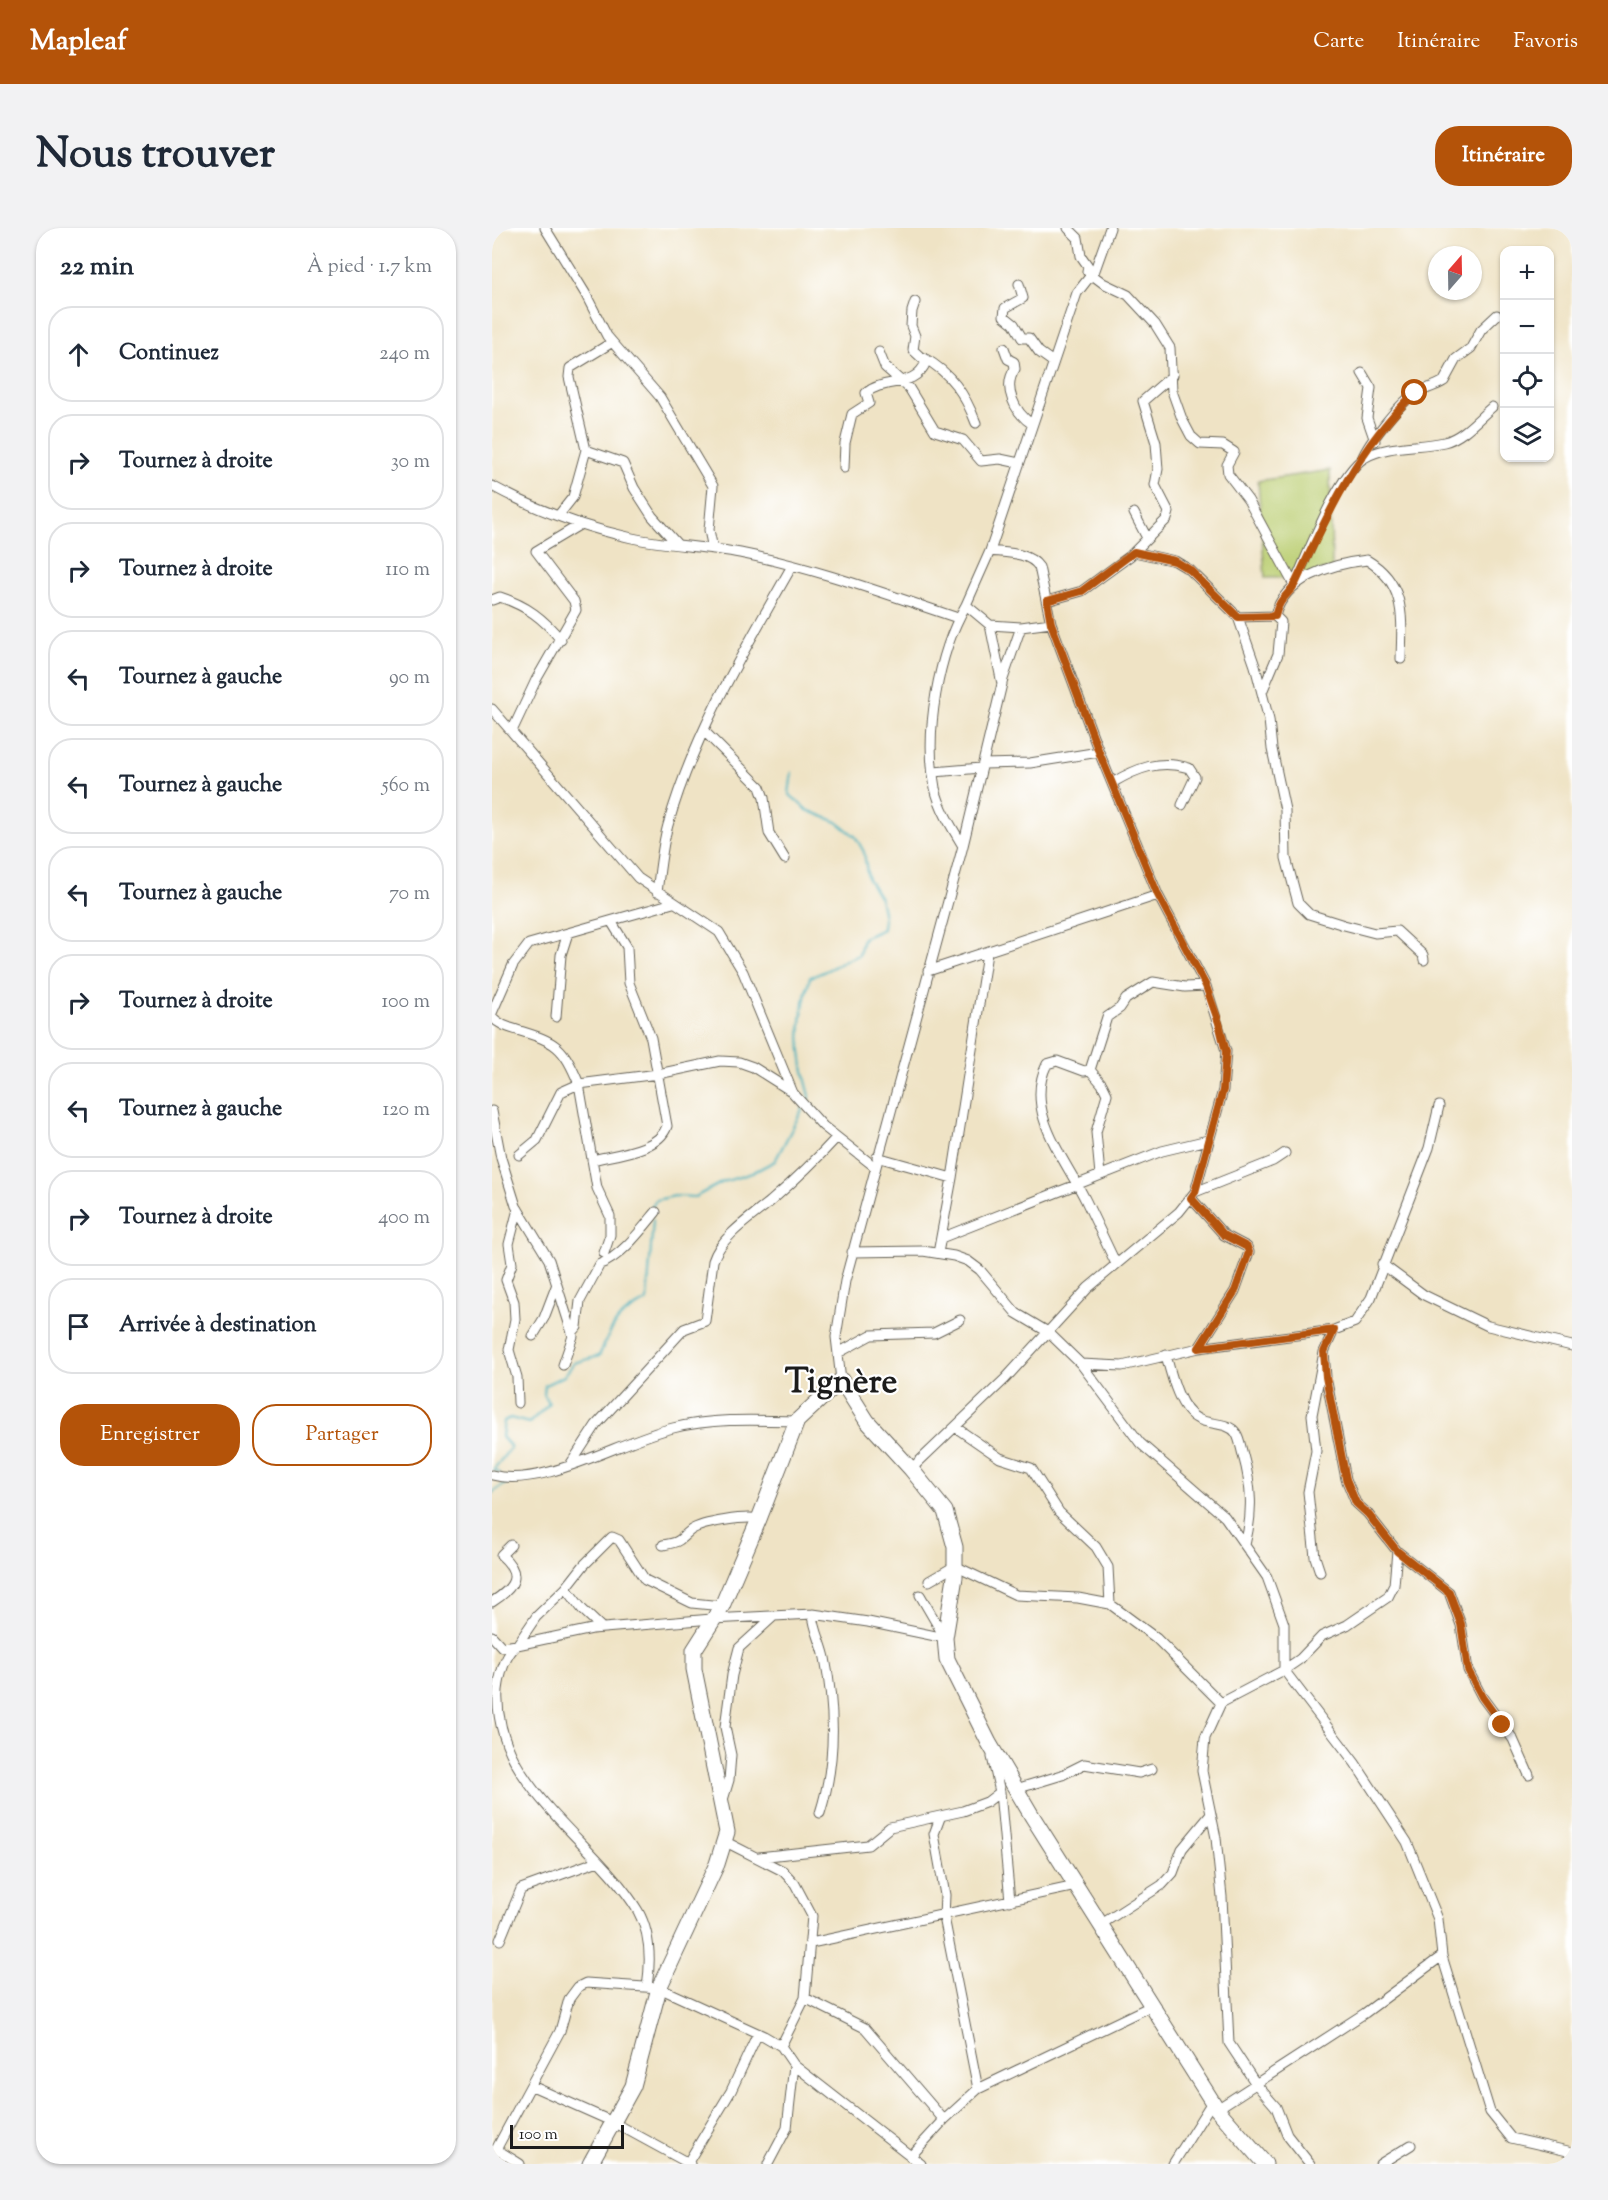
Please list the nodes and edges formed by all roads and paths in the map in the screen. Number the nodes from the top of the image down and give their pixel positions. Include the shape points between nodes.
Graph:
1 (545, 228) edge
2 (1068, 228) edge
3 (1110, 228) edge
4 (1091, 276) junction
5 (1019, 284) dead end
6 (915, 302) dead end
7 (1497, 315) dead end
8 (611, 343) junction
9 (1004, 348) dead end
10 (879, 352) dead end
11 (921, 357) junction
12 (1053, 362) junction
13 (1362, 373) dead end
14 (1173, 375) junction
15 (901, 381) junction
16 (1492, 407) dead end
17 (976, 423) dead end
18 (1032, 424) junction
19 (1375, 441) junction
20 (586, 450) junction
21 (1362, 459) junction
22 (1018, 463) junction
23 (844, 468) dead end
24 (492, 486) edge
25 (1134, 513) dead end
26 (558, 516) junction
27 (581, 524) junction
28 (1147, 538) junction
29 (677, 544) junction
30 (713, 549) junction
31 (990, 551) junction
32 (1134, 552) junction
33 (792, 566) junction
34 (1294, 585) junction
35 (492, 600) edge
36 (1047, 601) junction
37 (966, 604) junction
38 (1275, 616) junction
39 (1238, 617) junction
40 (958, 618) junction
41 (1051, 623) junction
42 (990, 625) junction
43 (1021, 627) junction
44 (561, 640) junction
45 (1401, 659) dead end
46 (1002, 684) junction
47 (1262, 692) junction
48 (492, 709) edge
49 (512, 731) junction
50 (704, 731) junction
51 (1099, 752) junction
52 (982, 766) junction
53 (934, 772) junction
54 (1112, 783) junction
55 (1182, 805) dead end
56 (963, 846) junction
57 (785, 859) dead end
58 (657, 892) junction
59 (1158, 895) junction
60 (673, 903) junction
61 (610, 921) junction
62 (568, 933) junction
63 (987, 953) junction
64 (1424, 960) dead end
65 (928, 971) junction
66 (1206, 986) junction
67 (492, 1015) edge
68 (556, 1017) dead end
69 (1090, 1070) junction
70 (658, 1074) junction
71 (579, 1084) junction
72 (793, 1093) junction
73 (1439, 1106) dead end
74 (492, 1111) edge
75 (837, 1137) junction
76 (1208, 1140) junction
77 (1286, 1153) dead end
78 (519, 1155) dead end
79 (592, 1160) junction
80 (876, 1162) junction
81 (1100, 1174) junction
82 (952, 1178) junction
83 (1076, 1184) junction
84 (1193, 1195) junction
85 (518, 1209) junction
86 (656, 1212) dead end
87 (941, 1238) junction
88 (852, 1252) junction
89 (604, 1253) dead end
90 (938, 1253) junction
91 (1116, 1264) junction
92 (1382, 1264) junction
93 (557, 1284) junction
94 (960, 1320) dead end
95 (1334, 1330) junction
96 (1048, 1332) junction
97 (572, 1333) junction
98 (533, 1336) dead end
99 (1572, 1346) edge
100 (1199, 1348) junction
101 (1324, 1352) junction
102 (838, 1353) junction
103 (1166, 1355) junction
104 (1081, 1364) junction
105 (563, 1365) dead end
106 (842, 1380) junction
107 (518, 1403) dead end
108 (797, 1421) junction
109 (955, 1427) junction
110 (570, 1465) junction
111 (911, 1469) junction
112 (492, 1475) edge
113 (759, 1519) junction
114 (511, 1545) dead end
115 (663, 1545) dead end
116 (1245, 1545) junction
117 (1397, 1551) junction
118 (955, 1566) junction
119 (1320, 1572) dead end
120 (929, 1581) dead end
121 (566, 1588) junction
122 (920, 1595) dead end
123 (492, 1602) edge
124 (1110, 1604) junction
125 (722, 1606) junction
126 (813, 1614) junction
127 (773, 1617) junction
128 (712, 1619) junction
129 (602, 1628) junction
130 (492, 1635) edge
131 (945, 1638) junction
132 (517, 1645) junction
133 (1284, 1670) junction
134 (1221, 1703) junction
135 (1152, 1769) dead end
136 (1529, 1775) dead end
137 (1008, 1790) junction
138 (722, 1804) junction
139 (820, 1813) dead end
140 (1211, 1814) junction
141 (940, 1818) junction
142 (724, 1841) junction
143 (759, 1857) junction
144 (598, 1862) junction
145 (1076, 1886) junction
146 (1010, 1901) junction
147 (944, 1917) junction
148 (1100, 1924) junction
149 (500, 1940) dead end
150 (811, 1943) junction
151 (1442, 1956) junction
152 (653, 1987) junction
153 (805, 1998) junction
154 (1151, 2006) junction
155 (758, 2033) junction
156 (781, 2046) junction
157 (794, 2066) junction
158 (1256, 2084) junction
159 (532, 2086) junction
160 (978, 2089) junction
161 (1214, 2106) junction
162 (944, 2120) junction
163 (613, 2122) junction
164 (1411, 2145) dead end
165 (1572, 2152) edge
166 (494, 2153) edge
167 (910, 2157) junction
168 (520, 2164) edge
169 (590, 2164) edge
170 (688, 2164) edge
171 (768, 2164) edge
172 (921, 2164) edge
173 (1173, 2164) edge
174 (1265, 2164) edge
175 (1310, 2164) edge
176 (1380, 2164) edge

1 - 8 street
2 - 4 street via 1078,238
3 - 4 street
4 - 12 street via 1077,293
4 - 14 street via 1138,304 1170,348
5 - 12 street via 1023,298 1005,308 1004,316 1022,338 1029,338
6 - 11 street via 913,350
7 - 19 street via 1481,330 1471,348 1456,358 1444,381 1415,393 1389,419
8 - 20 street via 573,364 569,373
8 - 30 street via 660,397 713,486
9 - 18 street via 1015,369 1008,388 1011,397 1024,419
10 - 15 street via 885,367
11 - 15 street via 926,363 923,370 908,381
11 - 17 street via 939,366 956,384
12 - 18 street
13 - 19 street via 1371,388 1367,418
14 - 28 street via 1143,401 1156,443 1155,486 1169,512 1166,522
14 - 34 street via 1172,391 1191,436 1200,444 1223,445 1234,452 1227,465 1228,474 1248,500
15 - 22 street via 935,431 963,440 981,461 1000,459
15 - 23 street via 874,387 866,393 869,403 852,414
16 - 21 street via 1446,442 1379,451
18 - 22 street
19 - 21 street via 1366,448
20 - 26 street via 573,497
20 - 29 street via 623,463 652,516
21 - 34 street via 1334,500
22 - 31 street
24 - 26 street
25 - 28 street
26 - 27 street
27 - 29 street via 633,538
27 - 44 street via 536,551 576,606
28 - 32 street
29 - 30 street
30 - 33 street
31 - 36 street via 1035,562
31 - 37 street
32 - 36 street via 1082,591
32 - 39 street via 1175,561 1190,570
33 - 40 street
33 - 50 street
34 - 38 street via 1278,602
34 - 45 street via 1311,575 1353,562 1367,560 1380,568 1402,606
35 - 44 street via 500,597 512,601 543,619
36 - 41 street
37 - 40 street
37 - 42 street
38 - 39 street
38 - 47 street via 1281,622 1281,640
39 - 47 street
40 - 53 street via 935,705
41 - 43 street
41 - 51 street
42 - 43 street
42 - 46 street
43 - 46 street
44 - 49 street via 536,680
46 - 52 street
47 - 64 street via 1285,810 1286,858 1298,903 1309,914 1344,925 1375,933 1397,931
48 - 49 street
49 - 58 street via 638,878
50 - 57 street via 760,787 769,833
50 - 58 street via 667,827
51 - 52 street
51 - 54 street
52 - 53 street
52 - 56 street
53 - 56 street via 943,809
54 - 55 street via 1151,764 1181,765 1195,777
54 - 59 street
56 - 65 street
58 - 60 street
59 - 63 street
59 - 66 street
60 - 61 street
60 - 72 street via 719,932 743,972
61 - 62 street
61 - 70 street via 627,947 629,982 651,1038
62 - 67 street via 529,944 513,965
62 - 68 street via 561,955
63 - 65 street
63 - 82 street
65 - 80 street
66 - 69 street via 1153,982 1131,995 1107,1017
66 - 76 street via 1226,1052 1223,1090
67 - 71 street via 499,1024 558,1047 567,1056
69 - 81 street via 1107,1094 1096,1132
69 - 83 street via 1054,1061 1047,1064 1039,1085 1040,1104 1051,1137
70 - 71 street
70 - 72 street via 720,1061 739,1062 764,1071
70 - 79 street via 666,1113 664,1136 641,1148
71 - 78 street via 561,1092 537,1140
71 - 79 street
72 - 75 street
73 - 92 street via 1429,1148
74 - 85 street via 501,1158
75 - 80 street
75 - 110 street via 717,1251 705,1321 684,1329 596,1425
76 - 81 street via 1162,1151
76 - 84 street
77 - 84 street
79 - 89 street via 597,1188 610,1216 610,1236
80 - 82 street
80 - 88 street
81 - 83 street
82 - 87 street
83 - 87 street
83 - 91 street
84 - 91 street via 1179,1212
84 - 100 street via 1224,1235 1247,1247 1249,1252 1235,1291
85 - 93 street via 549,1260
85 - 107 street via 509,1244 512,1264 506,1280 514,1302 509,1350 517,1377
86 - 97 street via 610,1261 600,1264 580,1301 577,1327
87 - 90 street
88 - 90 street
88 - 102 street via 836,1337
90 - 96 street via 968,1261 1016,1313
91 - 96 street via 1088,1287
92 - 95 street via 1371,1298 1355,1322
92 - 99 street via 1424,1295 1488,1326
93 - 97 street
93 - 98 street
94 - 102 street via 934,1333 871,1335
95 - 100 street
95 - 101 street
96 - 104 street
96 - 109 street
97 - 105 street
100 - 103 street
101 - 117 street via 1346,1479 1356,1503
101 - 119 street via 1312,1414 1316,1451 1308,1492
102 - 106 street
103 - 104 street via 1122,1366
103 - 116 street via 1175,1390 1195,1418 1227,1427 1238,1436 1252,1503
104 - 116 street via 1140,1443 1225,1517
106 - 108 main road
106 - 111 main road via 867,1421
108 - 110 street via 718,1419 671,1429
108 - 113 main road
109 - 111 street
109 - 124 street via 1000,1458 1031,1468 1059,1512 1096,1547 1108,1567
110 - 112 street via 544,1474 501,1478
111 - 118 main road via 945,1511 955,1547
113 - 115 street via 747,1516 700,1526 681,1541
113 - 125 main road
114 - 123 street via 501,1555 515,1574 513,1583
116 - 133 street via 1267,1577 1284,1624
117 - 133 street via 1394,1585 1388,1598 1322,1636
117 - 136 street via 1449,1592 1461,1624 1468,1670 1482,1697 1513,1739
118 - 120 street
118 - 124 street via 1016,1595
118 - 131 main road
121 - 125 street via 608,1540 615,1538 645,1580 692,1603
121 - 129 street
121 - 132 street via 536,1617
122 - 131 street
124 - 134 street via 1156,1638
125 - 128 main road
126 - 127 street
126 - 131 street
126 - 139 street via 828,1679 833,1749
127 - 128 street
127 - 138 street via 739,1648 725,1727 731,1755
128 - 129 street
128 - 138 main road via 694,1650 694,1669
129 - 132 street
130 - 132 street via 502,1647
131 - 137 main road via 947,1659
132 - 144 street via 500,1675 496,1711 505,1745 548,1812
133 - 134 street
133 - 151 street via 1355,1763 1407,1842 1438,1919
134 - 140 street via 1205,1737 1202,1771
135 - 137 street via 1139,1773 1084,1764 1062,1775
137 - 141 street via 987,1802
137 - 145 main road
137 - 146 street
138 - 142 main road via 727,1832
140 - 148 street via 1182,1849 1173,1873 1162,1885
140 - 158 street via 1222,1898 1229,2043
141 - 143 street via 890,1827 868,1845 856,1848 821,1848
141 - 147 street via 934,1834 945,1895
142 - 143 street
142 - 152 main road via 717,1864
143 - 150 street via 783,1871 808,1906 812,1916
144 - 149 street via 521,1889
144 - 152 street via 639,1912 651,1956
145 - 146 street
145 - 148 main road
146 - 147 street
147 - 150 street
147 - 160 street
148 - 154 main road
150 - 153 street
151 - 158 street via 1365,2013
151 - 165 street via 1490,2112 1511,2138
152 - 155 street
152 - 159 street via 596,1982 578,1987 569,1999 560,2031
152 - 163 main road via 633,2086
153 - 156 street
153 - 162 street via 865,2028
154 - 160 street
154 - 161 main road
155 - 156 street
155 - 170 street
156 - 157 street
157 - 167 street
157 - 171 street via 787,2128
158 - 161 street
158 - 175 street via 1276,2107 1287,2135
159 - 163 street
159 - 166 street
160 - 162 street
161 - 173 street
161 - 174 main road
162 - 167 street
163 - 169 main road
163 - 170 street
164 - 176 street
166 - 168 street
167 - 172 street

